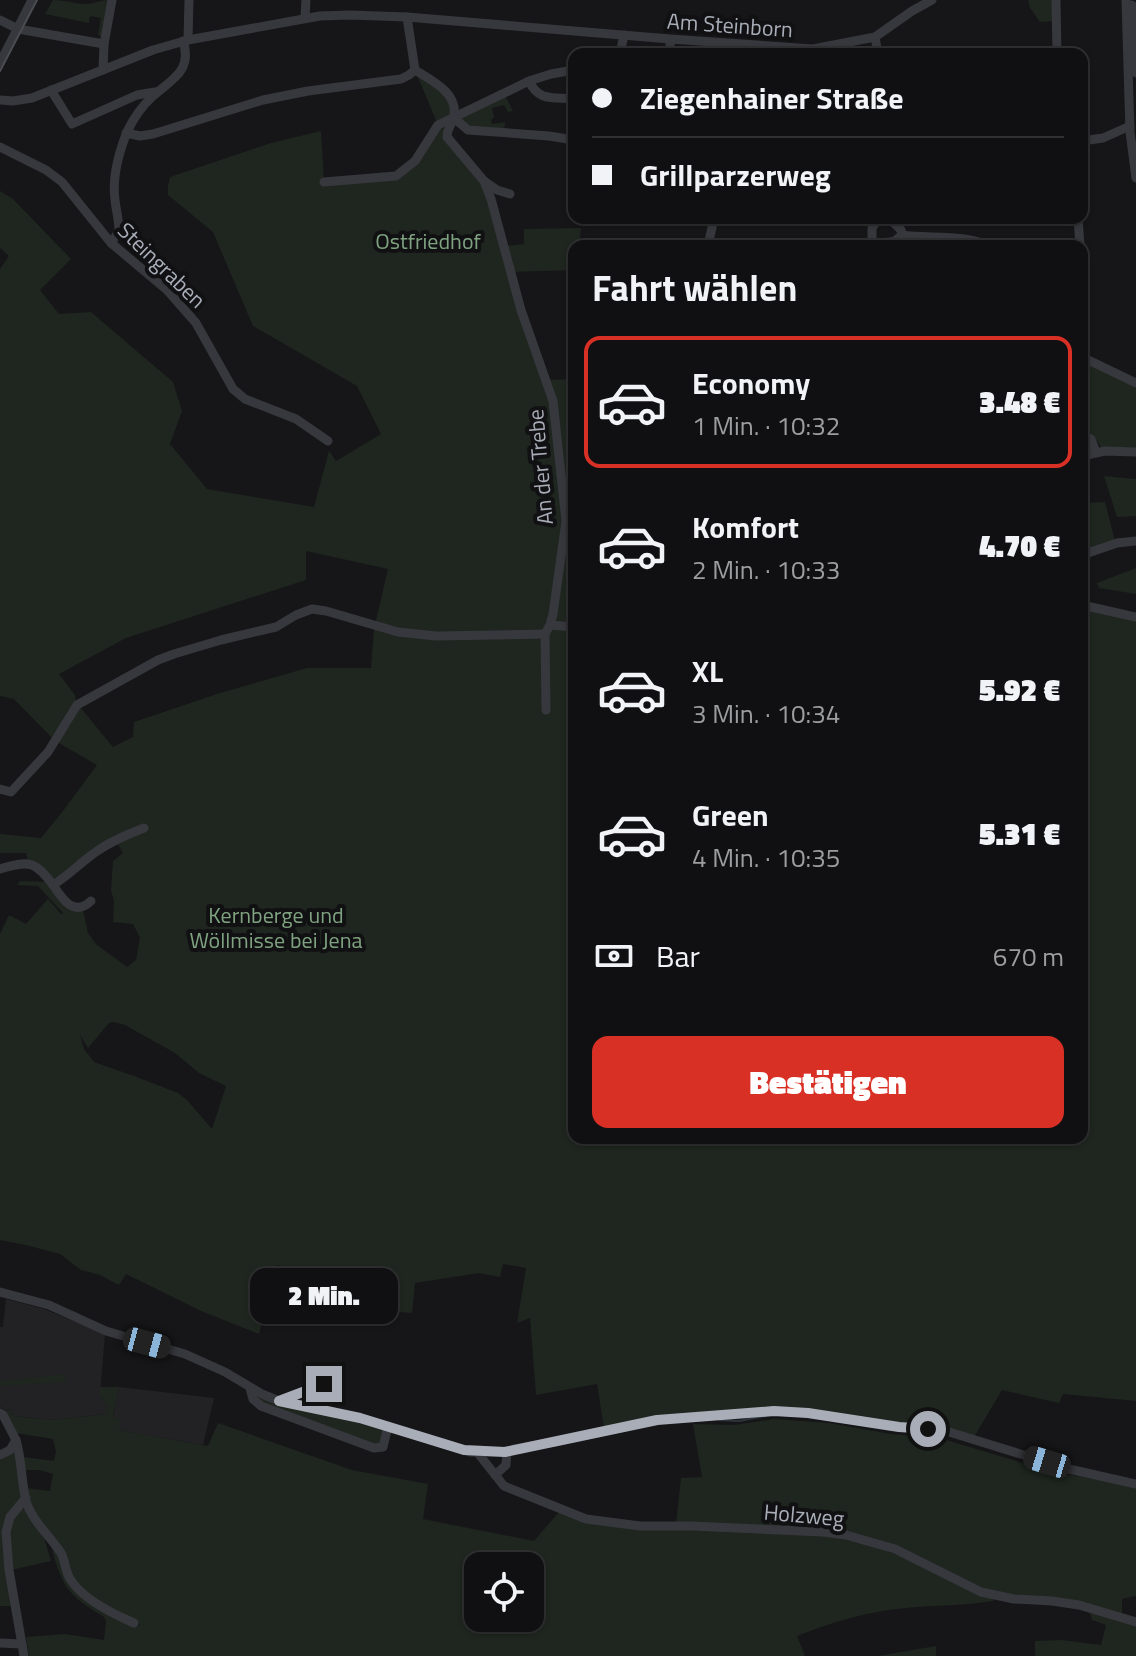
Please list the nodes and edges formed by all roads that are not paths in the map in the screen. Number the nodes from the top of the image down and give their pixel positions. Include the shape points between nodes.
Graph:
1 (32, 0) edge
2 (112, 0) edge
3 (189, 0) edge
4 (306, 0) edge
5 (932, 0) edge
6 (1056, 0) edge
7 (1129, 0) edge
8 (407, 17) junction
9 (305, 18) junction
10 (0, 20) edge
11 (18, 29) junction
12 (624, 35) junction
13 (185, 40) junction
14 (104, 44) junction
15 (876, 45) edge
16 (621, 48) edge
17 (734, 48) edge
18 (829, 48) edge
19 (1057, 48) edge
20 (1136, 61) edge
21 (0, 63) edge
22 (103, 70) junction
23 (415, 70) junction
24 (568, 71) edge
25 (1136, 73) edge
26 (529, 81) junction
27 (51, 90) junction
28 (159, 92) junction
29 (568, 98) edge
30 (0, 100) edge
31 (454, 118) junction
32 (1130, 126) junction
33 (126, 133) junction
34 (568, 139) edge
35 (1088, 140) edge
36 (0, 147) edge
37 (1136, 178) edge
38 (484, 181) junction
39 (324, 182) dead end
40 (510, 194) dead end
41 (895, 224) edge
42 (902, 235) junction
43 (896, 240) edge
44 (971, 240) edge
45 (111, 243) junction
46 (1088, 360) edge
47 (1136, 383) edge
48 (1088, 438) edge
49 (328, 441) dead end
50 (1096, 452) junction
51 (1136, 452) edge
52 (1088, 454) edge
53 (1136, 541) edge
54 (1088, 553) edge
55 (1088, 606) edge
56 (1136, 617) edge
57 (568, 627) edge
58 (548, 629) junction
59 (546, 710) dead end
60 (0, 789) edge
61 (144, 828) dead end
62 (0, 869) edge
63 (53, 885) junction
64 (91, 901) dead end
65 (0, 1292) edge
66 (324, 1384) dead end
67 (250, 1388) junction
68 (279, 1401) junction
69 (0, 1413) edge
70 (388, 1426) junction
71 (16, 1440) junction
72 (5, 1452) edge
73 (477, 1452) junction
74 (507, 1452) junction
75 (495, 1475) junction
76 (1136, 1484) edge
77 (26, 1498) junction
78 (1136, 1622) edge
79 (134, 1623) dead end
80 (0, 1643) edge
81 (22, 1644) junction
82 (24, 1656) edge

1 - 11 street
2 - 14 street
3 - 13 street
4 - 9 street
5 - 15 street, Am Steinborn
6 - 19 street
7 - 20 street
7 - 32 street
8 - 9 street, Am Steinborn
8 - 12 street, Am Steinborn
8 - 23 street
9 - 13 street, Am Steinborn
10 - 11 street
11 - 14 street
11 - 21 street
12 - 16 street
12 - 17 street, Am Steinborn
13 - 22 street, Am Steinborn
13 - 28 street via 183,65
14 - 22 street
15 - 18 street, Am Steinborn
20 - 25 street
22 - 27 street, Am Steinborn
23 - 31 street, An der Trebe via 445,89
23 - 33 street via 401,79 263,100 153,134
24 - 26 street
26 - 29 street via 542,96
26 - 31 street
27 - 28 street via 72,124 137,95
27 - 30 street, Am Steinborn via 32,98
28 - 33 street
31 - 34 street via 468,130
31 - 38 street, An der Trebe via 447,137
31 - 39 street via 438,125 415,161 396,176
32 - 35 street
32 - 37 street
33 - 45 street via 114,197 119,231
36 - 45 street, Steingraben via 62,182
38 - 40 street, An der Trebe
38 - 58 street, An der Trebe via 553,401 566,521
41 - 42 street
42 - 43 street
42 - 44 street
45 - 49 street, Steingraben via 177,299 233,389
46 - 47 street
48 - 50 street
50 - 51 street
50 - 52 street
53 - 54 street
55 - 56 street
57 - 58 street
58 - 59 street, An der Trebe
58 - 60 street via 436,636 398,632 312,609 276,627 158,660 77,705 48,752 11,792
61 - 63 street via 114,841
62 - 63 street via 33,864
63 - 64 street via 70,905 80,908
65 - 67 street via 185,1354
66 - 68 street
67 - 68 street
67 - 70 street via 261,1406 374,1448 383,1447
68 - 70 street
69 - 71 street
70 - 73 street
71 - 72 street
71 - 77 street
73 - 74 street
73 - 75 street, Holzweg
74 - 75 street via 506,1465
74 - 76 street via 657,1420 774,1411 946,1431
75 - 78 street, Holzweg via 504,1486 586,1519 846,1535 895,1549 981,1592 1079,1605
77 - 79 street via 61,1554 70,1579 109,1612
77 - 81 street via 10,1517 6,1532
80 - 81 street
81 - 82 street

